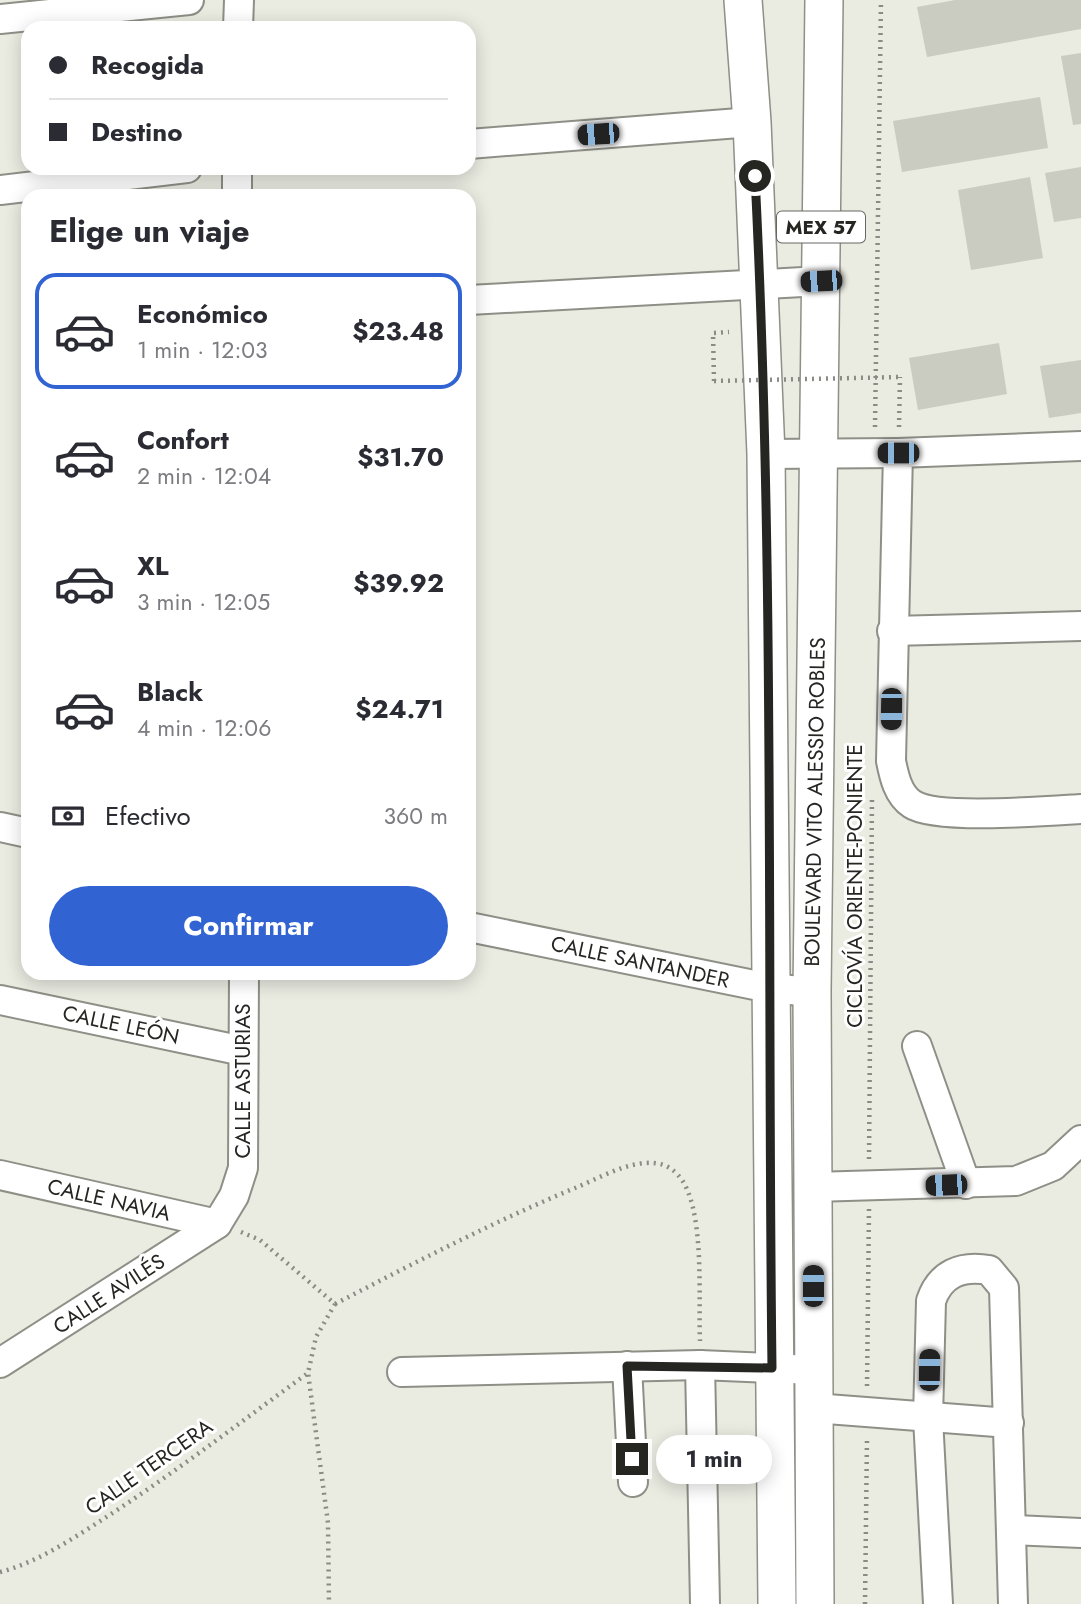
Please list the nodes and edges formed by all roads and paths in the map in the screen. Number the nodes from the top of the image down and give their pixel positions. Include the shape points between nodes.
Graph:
1 (189, 0) edge
2 (239, 0) edge
3 (743, 0) edge
4 (824, 0) edge
5 (881, 0) edge
6 (0, 19) edge
7 (238, 21) edge
8 (752, 122) junction
9 (476, 143) edge
10 (130, 175) edge
11 (0, 191) edge
12 (821, 281) junction
13 (760, 284) junction
14 (476, 300) edge
15 (713, 332) dead end
16 (891, 444) junction
17 (1081, 446) edge
18 (819, 453) junction
19 (766, 454) junction
20 (1081, 626) edge
21 (892, 631) junction
22 (872, 789) dead end
23 (1081, 809) edge
24 (0, 827) edge
25 (21, 832) edge
26 (476, 928) edge
27 (244, 980) edge
28 (769, 988) junction
29 (812, 992) junction
30 (0, 1000) edge
31 (917, 1046) dead end
32 (243, 1051) junction
33 (1081, 1140) edge
34 (0, 1175) edge
35 (966, 1184) junction
36 (869, 1186) junction
37 (813, 1187) junction
38 (217, 1224) junction
39 (335, 1304) junction
40 (0, 1340) edge
41 (28, 1347) junction
42 (0, 1363) edge
43 (700, 1365) junction
44 (627, 1366) junction
45 (772, 1368) junction
46 (814, 1370) junction
47 (402, 1372) dead end
48 (308, 1373) junction
49 (814, 1408) junction
50 (867, 1413) junction
51 (928, 1418) junction
52 (1009, 1423) junction
53 (633, 1482) dead end
54 (1013, 1530) junction
55 (1081, 1533) edge
56 (0, 1572) edge
57 (329, 1604) edge
58 (705, 1604) edge
59 (777, 1604) edge
60 (815, 1604) edge
61 (865, 1604) edge
62 (938, 1604) edge
63 (1013, 1604) edge

1 - 6 street
2 - 7 street
3 - 8 main road, BOULEVARD VITO ALESSIO ROBLES / MEX 57
4 - 12 main road, BOULEVARD VITO ALESSIO ROBLES / MEX 57
5 - 16 path
8 - 9 street
8 - 13 main road, BOULEVARD VITO ALESSIO ROBLES / MEX 57
10 - 11 street
12 - 13 street
12 - 18 main road, BOULEVARD VITO ALESSIO ROBLES / MEX 57
13 - 14 street
13 - 19 main road, BOULEVARD VITO ALESSIO ROBLES / MEX 57
15 - 16 path, bridge via 714,381 900,377
16 - 17 street
16 - 18 street
16 - 21 street
18 - 19 street
18 - 29 main road, BOULEVARD VITO ALESSIO ROBLES / MEX 57
19 - 28 main road, BOULEVARD VITO ALESSIO ROBLES / MEX 57
20 - 21 street
21 - 23 street via 891,761 902,795 911,804 922,810 951,812
22 - 36 path, CICLOVÍA ORIENTE-PONIENTE
24 - 25 street
26 - 28 street, CALLE SANTANDER
27 - 32 street, CALLE ASTURIAS
28 - 29 street, CALLE SANTANDER
28 - 45 main road, BOULEVARD VITO ALESSIO ROBLES / MEX 57
29 - 37 main road, BOULEVARD VITO ALESSIO ROBLES / MEX 57
30 - 32 street, CALLE LEÓN
31 - 35 street
32 - 38 street, CALLE ASTURIAS via 243,1168 234,1196
33 - 35 street via 1053,1166 1016,1181
34 - 38 street, CALLE NAVIA
35 - 36 street
36 - 37 street
36 - 50 path, CICLOVÍA ORIENTE-PONIENTE
37 - 46 main road, BOULEVARD VITO ALESSIO ROBLES / MEX 57
38 - 39 path via 260,1240
38 - 41 street, CALLE AVILÉS
39 - 43 path via 557,1195 624,1168 662,1163 680,1176 692,1201
39 - 48 path via 316,1337
40 - 41 street
41 - 42 street, CALLE AVILÉS
43 - 44 street
43 - 45 street
43 - 58 street
44 - 47 street
44 - 53 street
45 - 46 street
45 - 59 main road, BOULEVARD VITO ALESSIO ROBLES / MEX 57
46 - 49 main road, BOULEVARD VITO ALESSIO ROBLES / MEX 57
48 - 56 path, CALLE TERCERA via 76,1537
48 - 57 path via 328,1523
49 - 50 street
49 - 60 main road, BOULEVARD VITO ALESSIO ROBLES / MEX 57
50 - 51 street
50 - 61 path, CICLOVÍA ORIENTE-PONIENTE
51 - 52 street
51 - 52 street via 931,1301 944,1277 977,1268 989,1270 1004,1288
51 - 62 street
52 - 54 street
54 - 55 street
54 - 63 street

